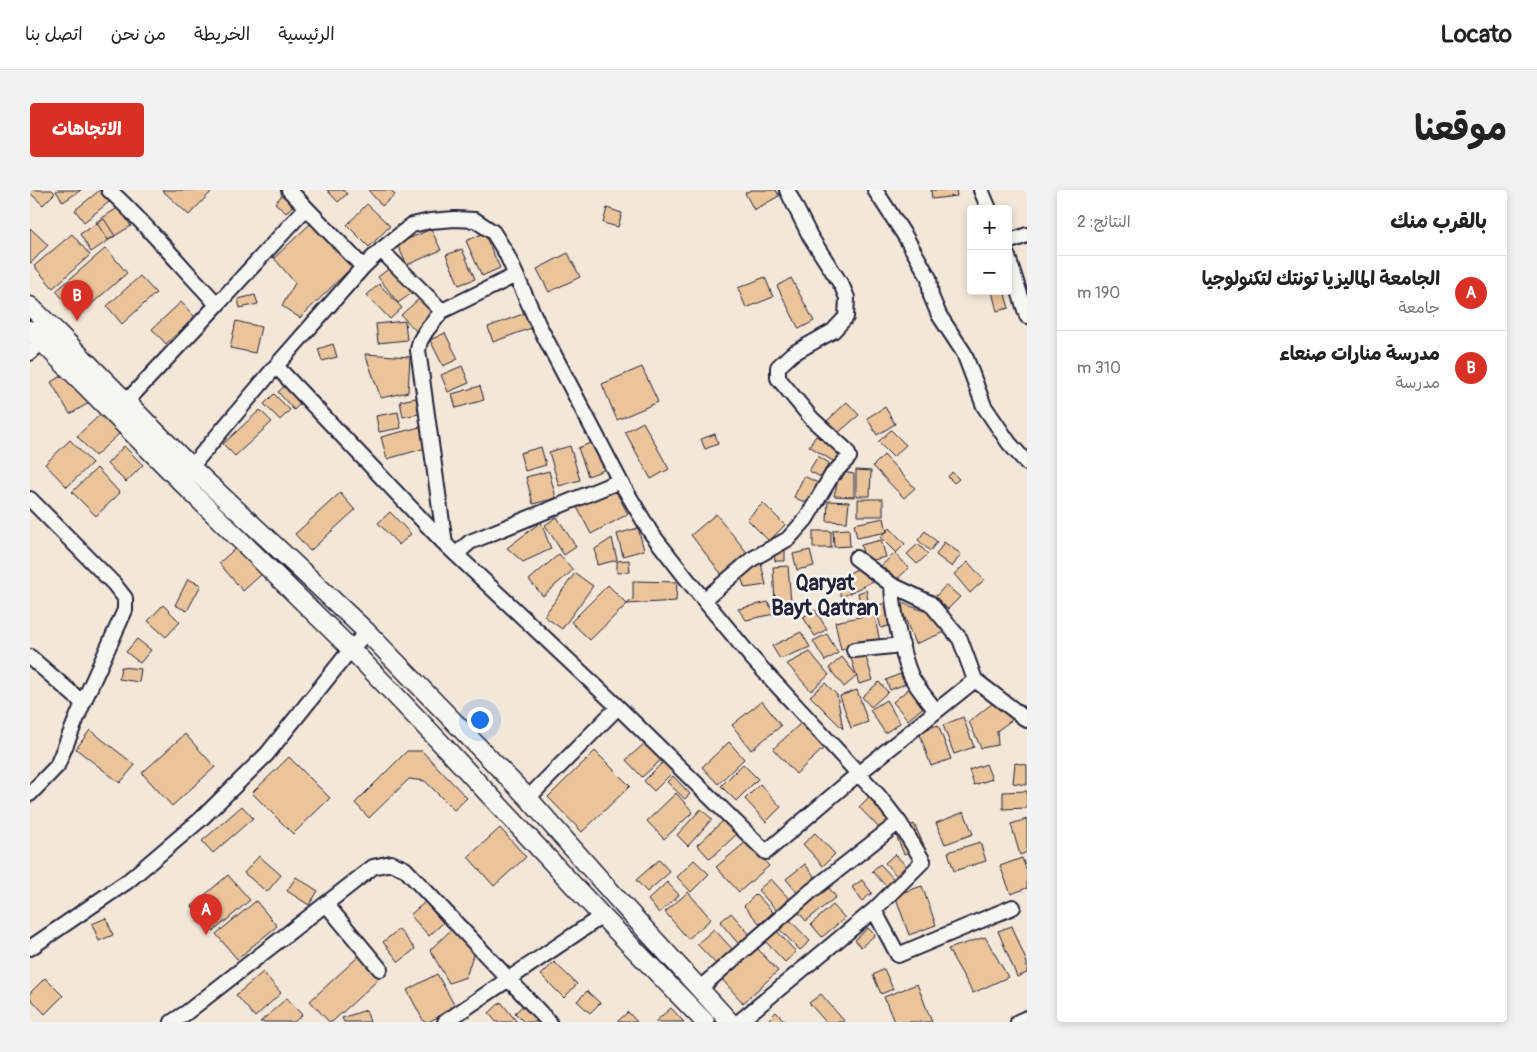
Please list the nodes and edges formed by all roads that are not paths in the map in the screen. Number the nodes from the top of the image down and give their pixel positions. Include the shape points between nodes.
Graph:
1 (109, 190) edge
2 (289, 190) edge
3 (787, 190) edge
4 (875, 190) edge
5 (981, 190) edge
6 (987, 205) edge
7 (306, 208) junction
8 (1027, 235) edge
9 (1012, 241) edge
10 (381, 250) junction
11 (363, 267) junction
12 (1012, 269) edge
13 (516, 275) junction
14 (217, 305) junction
15 (30, 306) edge
16 (442, 311) junction
17 (1027, 316) edge
18 (34, 341) edge
19 (276, 366) junction
20 (126, 402) junction
21 (1027, 463) edge
22 (191, 467) junction
23 (620, 481) junction
24 (30, 499) edge
25 (445, 544) junction
26 (458, 556) junction
27 (856, 558) dead end
28 (892, 585) junction
29 (704, 600) junction
30 (367, 632) junction
31 (902, 645) junction
32 (351, 649) junction
33 (854, 650) dead end
34 (30, 657) edge
35 (975, 680) junction
36 (83, 703) junction
37 (618, 707) junction
38 (936, 711) junction
39 (1027, 720) edge
40 (456, 724) junction
41 (439, 741) junction
42 (859, 773) junction
43 (30, 794) edge
44 (528, 798) junction
45 (899, 822) junction
46 (621, 903) junction
47 (326, 904) junction
48 (1013, 907) dead end
49 (874, 910) junction
50 (602, 916) junction
51 (30, 948) edge
52 (380, 969) dead end
53 (510, 979) junction
54 (699, 989) junction
55 (190, 1017) edge
56 (1027, 1018) edge
57 (172, 1022) edge
58 (445, 1022) edge
59 (549, 1022) edge
60 (705, 1022) edge
61 (730, 1022) edge
62 (739, 1022) edge
63 (1018, 1022) edge

1 - 14 street
2 - 7 street
3 - 29 street via 847,298 846,316 833,331 792,354 778,367 778,378 812,419 847,451 849,457 832,475 806,518 788,538 752,559
4 - 21 street via 929,278 931,296 964,354 984,406
5 - 6 street
7 - 11 street
7 - 14 street
8 - 9 street
10 - 11 street
10 - 13 street via 412,226 430,221 475,220 493,232
10 - 16 street
11 - 19 street
12 - 17 street
13 - 16 street
13 - 23 street
14 - 20 street
15 - 20 street
16 - 25 street via 426,331 418,350
18 - 32 street
19 - 22 street
19 - 25 street
20 - 22 street
22 - 30 street
23 - 26 street via 470,542
23 - 29 street via 651,533
24 - 36 street via 125,598 125,610
25 - 26 street
26 - 37 street
27 - 28 street
28 - 31 street
28 - 35 street via 930,604 960,639
29 - 42 street via 752,658
30 - 32 street
30 - 40 street
31 - 33 street
31 - 38 street via 912,677
32 - 41 street
32 - 51 street via 267,754 201,819 128,880
34 - 36 street
35 - 38 street
35 - 39 street
36 - 43 street via 56,766
37 - 42 street via 766,852
37 - 44 street
38 - 42 street
40 - 41 street
40 - 44 street
41 - 50 street
42 - 45 street
44 - 46 street
45 - 49 street via 923,861
45 - 54 street via 810,892
46 - 50 street
46 - 54 street
47 - 52 street
47 - 53 street via 373,867 391,863 405,869
47 - 55 street
48 - 49 street via 898,954
49 - 62 street
50 - 53 street
50 - 60 street
53 - 58 street
53 - 59 street
54 - 61 street
55 - 57 street
56 - 63 street

